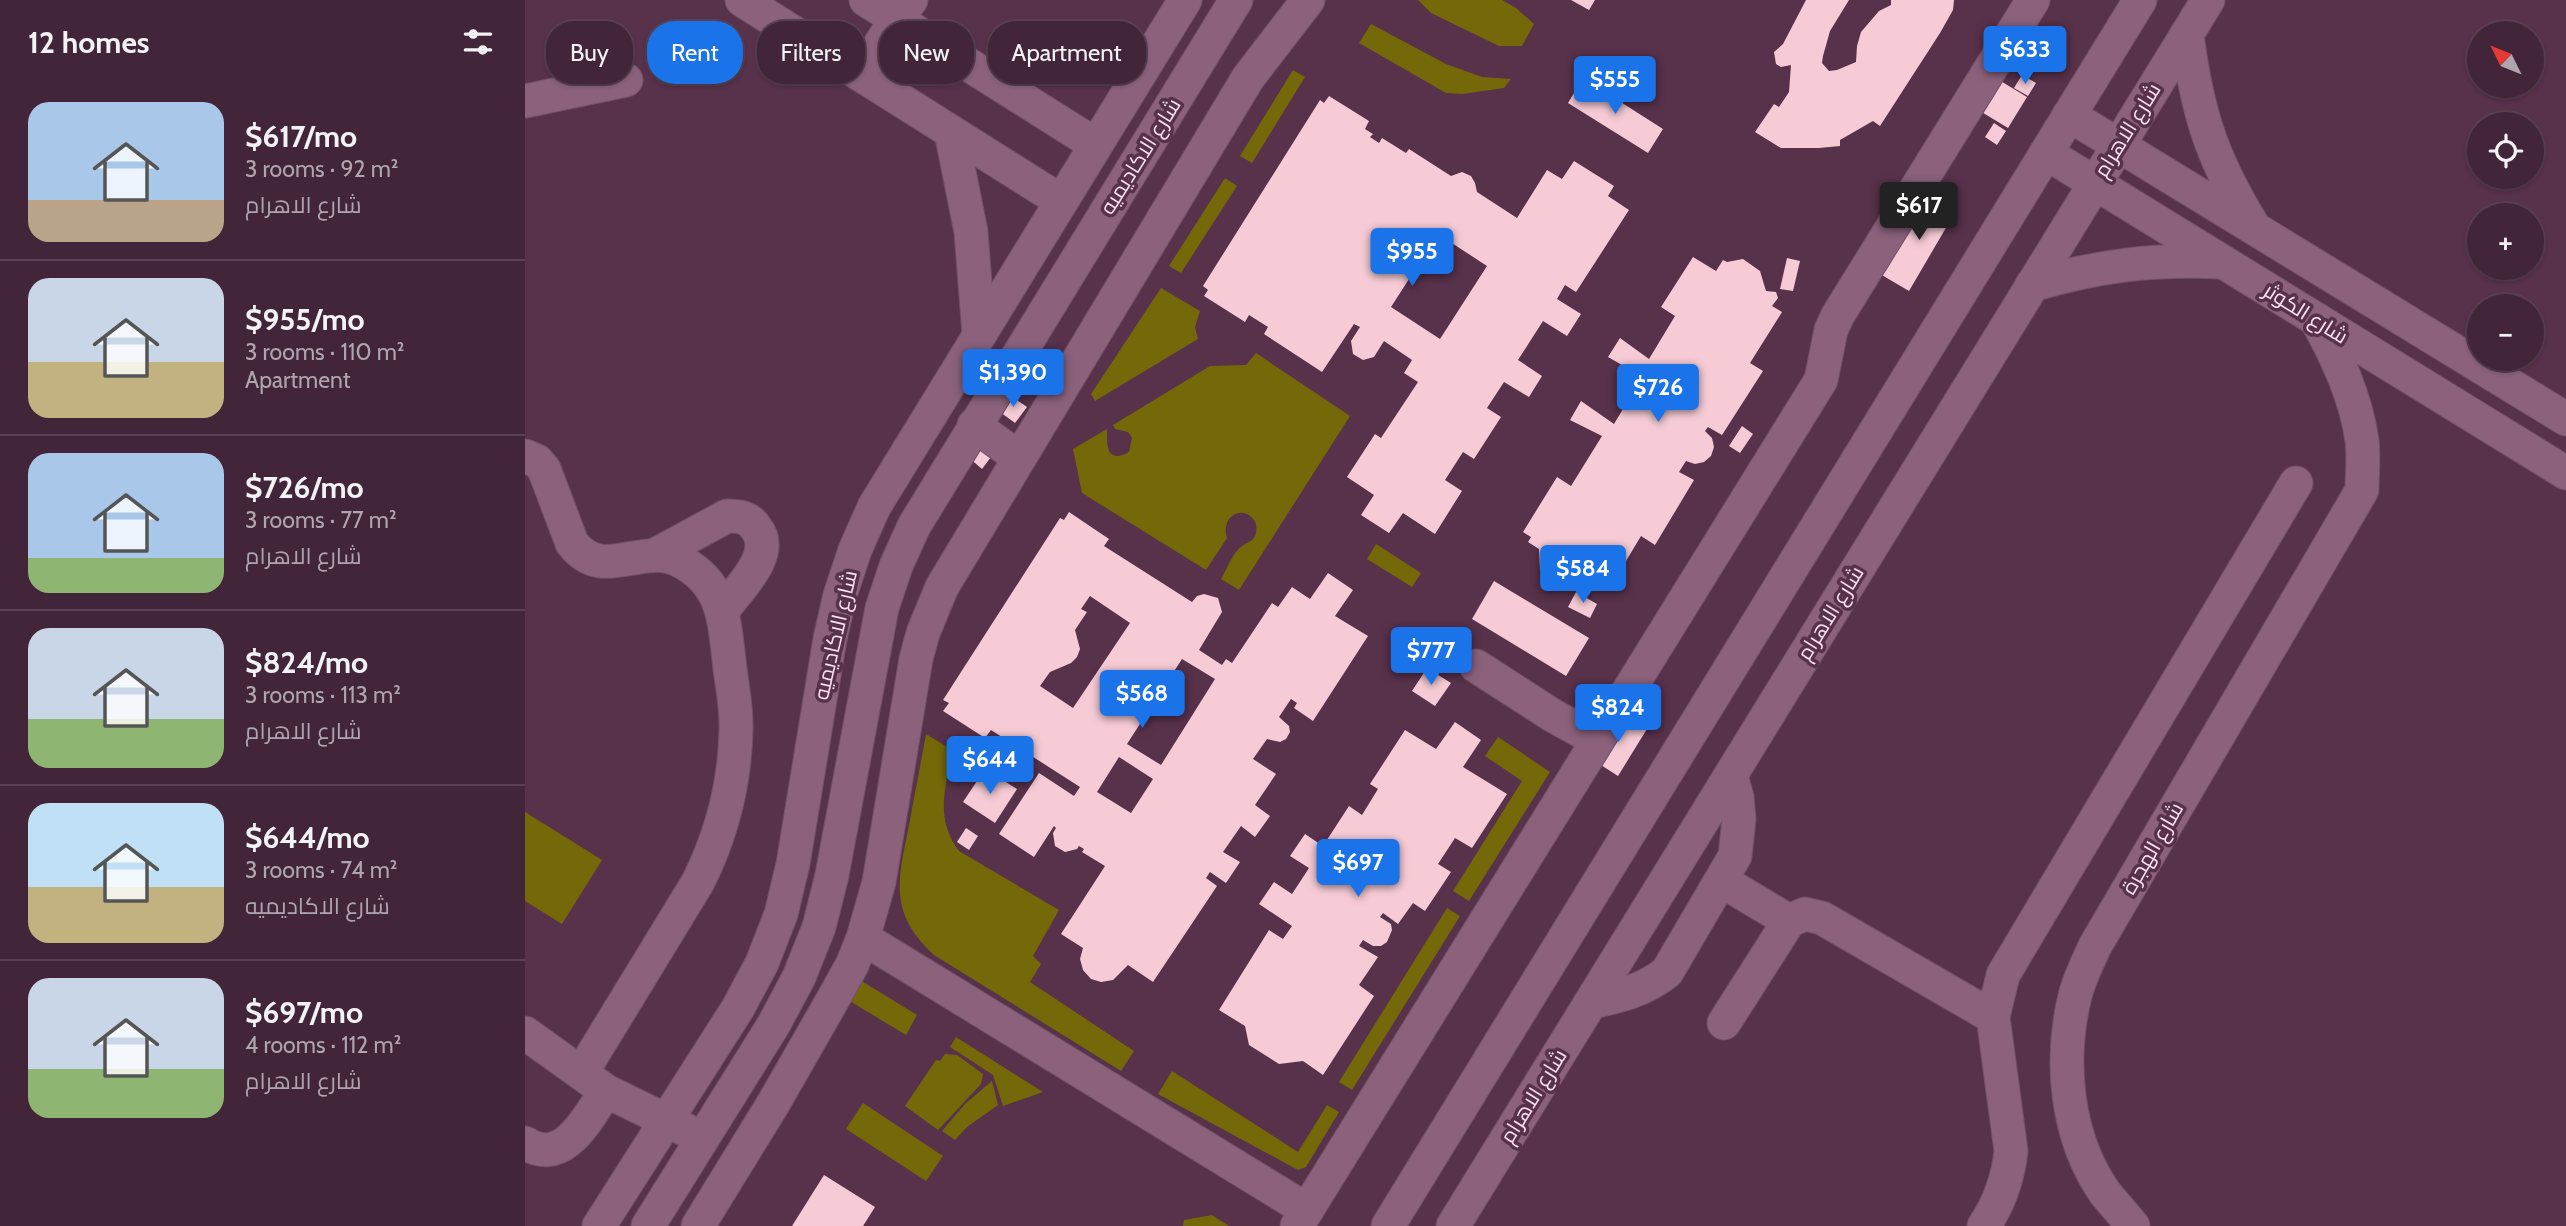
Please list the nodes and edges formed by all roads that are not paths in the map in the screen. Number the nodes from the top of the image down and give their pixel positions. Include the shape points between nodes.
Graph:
1 (742, 0) edge
2 (866, 0) edge
3 (1185, 0) edge
4 (1236, 0) edge
5 (1308, 0) edge
6 (2033, 0) edge
7 (2140, 0) edge
8 (2208, 0) edge
9 (903, 9) edge
10 (776, 21) edge
11 (2187, 34) junction
12 (865, 70) edge
13 (865, 77) edge
14 (607, 84) edge
15 (525, 102) edge
16 (2069, 116) junction
17 (951, 132) junction
18 (1096, 145) junction
19 (2117, 145) junction
20 (2046, 153) junction
21 (2094, 183) junction
22 (1061, 201) junction
23 (2255, 229) junction
24 (2222, 262) junction
25 (2032, 285) junction
26 (2316, 319) junction
27 (979, 334) junction
28 (2566, 419) edge
29 (974, 425) junction
30 (525, 456) edge
31 (1019, 458) junction
32 (2566, 472) edge
33 (2296, 483) dead end
34 (657, 554) junction
35 (840, 595) junction
36 (882, 608) junction
37 (723, 610) junction
38 (1476, 666) dead end
39 (1597, 740) junction
40 (1731, 776) junction
41 (1722, 881) junction
42 (1789, 921) junction
43 (863, 938) junction
44 (1591, 1002) junction
45 (1993, 1017) junction
46 (1724, 1023) dead end
47 (525, 1033) edge
48 (594, 1081) junction
49 (666, 1121) junction
50 (704, 1138) junction
51 (525, 1143) edge
52 (717, 1195) junction
53 (1302, 1218) edge
54 (1996, 1222) edge
55 (599, 1226) edge
56 (648, 1226) edge
57 (698, 1226) edge
58 (729, 1226) edge
59 (1388, 1226) edge
60 (1453, 1226) edge
61 (2133, 1226) edge

1 - 10 street
2 - 9 street
3 - 18 street, شارع الاكاديميه
4 - 29 street, شارع الاكاديميه
5 - 31 street via 1248,78
6 - 39 street via 1837,315 1821,380
7 - 16 street
8 - 11 street, شارع الاهرام
9 - 12 street
9 - 18 street
11 - 19 street, شارع الاهرام
11 - 23 street via 2193,86 2207,137
13 - 17 street
14 - 15 street
16 - 19 street
16 - 20 street
17 - 22 street
17 - 27 street via 971,232
18 - 22 street, شارع الاكاديميه
19 - 21 street, شارع الاهرام
19 - 23 street
20 - 21 street, شارع الكوثر
20 - 59 street
21 - 24 street, شارع الكوثر
21 - 25 street, شارع الاهرام
22 - 27 street, شارع الاكاديميه
23 - 28 street
24 - 25 street via 2126,263
24 - 26 street, شارع الكوثر
25 - 40 street, شارع الاهرام
26 - 32 street, شارع الكوثر
26 - 61 street, شارع الهجرة via 2352,398 2362,442 2362,490 2095,946 2075,994 2066,1044 2069,1096 2081,1145 2104,1191
27 - 35 street, شارع الاكاديميه via 874,507
29 - 31 street
29 - 36 street, شارع الاكاديميه via 914,526
30 - 34 street via 544,469 579,553 601,563
31 - 43 street via 942,587 923,633 879,882
33 - 45 street via 2013,956 1996,996
34 - 37 street via 679,560 698,573
34 - 37 street via 727,516 750,521 759,530 762,555
35 - 36 street
35 - 49 street, شارع الاكاديميه via 781,914 738,1009
36 - 50 street, شارع الاكاديميه via 818,927 774,1024
37 - 48 street via 737,727 726,810 698,882
38 - 39 street
39 - 53 street
40 - 41 street via 1737,797 1738,841
40 - 44 street, شارع الاهرام
41 - 42 street
41 - 44 street via 1667,972 1627,994
42 - 45 street via 1805,914 1822,918
42 - 46 street
43 - 52 street via 836,994
43 - 53 street
44 - 60 street, شارع الاهرام
45 - 54 street via 2011,1151
47 - 48 street
48 - 49 street
48 - 51 street via 573,1138 548,1150 535,1150
49 - 50 street
49 - 55 street, شارع الاكاديميه
50 - 56 street, شارع الاكاديميه
52 - 57 street
52 - 58 street

